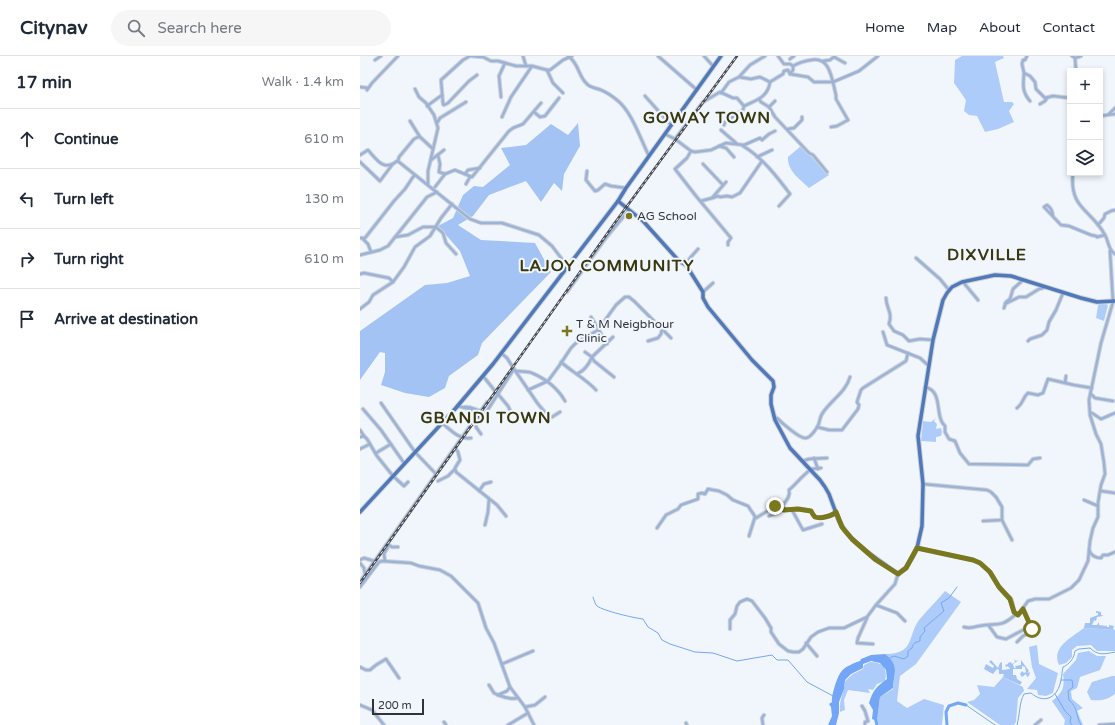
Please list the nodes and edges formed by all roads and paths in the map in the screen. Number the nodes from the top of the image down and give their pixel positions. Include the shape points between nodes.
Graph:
1 (381, 56) edge
2 (398, 56) edge
3 (462, 56) edge
4 (470, 56) edge
5 (481, 56) edge
6 (523, 56) edge
7 (570, 56) edge
8 (658, 56) edge
9 (704, 56) edge
10 (722, 56) edge
11 (765, 56) edge
12 (778, 56) edge
13 (794, 56) edge
14 (810, 56) edge
15 (834, 56) edge
16 (878, 56) edge
17 (1027, 56) edge
18 (1081, 56) edge
19 (1074, 57) edge
20 (465, 58) junction
21 (790, 58) dead end
22 (375, 60) dead end
23 (811, 60) junction
24 (822, 61) junction
25 (505, 63) junction
26 (845, 63) dead end
27 (526, 66) junction
28 (532, 66) junction
29 (713, 66) junction
30 (793, 66) junction
31 (1076, 68) edge
32 (547, 70) junction
33 (1024, 72) junction
34 (790, 74) junction
35 (478, 75) dead end
36 (739, 77) junction
37 (770, 82) junction
38 (833, 82) junction
39 (360, 86) edge
40 (833, 87) junction
41 (415, 89) dead end
42 (696, 90) junction
43 (840, 90) dead end
44 (563, 93) dead end
45 (721, 93) junction
46 (442, 95) junction
47 (644, 96) dead end
48 (501, 97) dead end
49 (559, 98) dead end
50 (1047, 98) junction
51 (1067, 98) edge
52 (760, 99) junction
53 (1030, 101) dead end
54 (466, 102) dead end
55 (775, 102) dead end
56 (541, 103) dead end
57 (1040, 104) dead end
58 (427, 106) junction
59 (744, 106) junction
60 (769, 107) junction
61 (1115, 108) edge
62 (534, 112) junction
63 (1108, 114) junction
64 (1115, 114) edge
65 (1103, 115) edge
66 (502, 117) dead end
67 (802, 117) dead end
68 (410, 121) dead end
69 (437, 124) junction
70 (724, 125) dead end
71 (671, 126) junction
72 (830, 127) dead end
73 (787, 129) junction
74 (721, 130) dead end
75 (775, 131) dead end
76 (665, 134) junction
77 (420, 137) junction
78 (675, 139) junction
79 (736, 143) dead end
80 (741, 145) junction
81 (718, 146) junction
82 (432, 148) junction
83 (444, 150) dead end
84 (772, 150) dead end
85 (691, 151) junction
86 (360, 155) edge
87 (438, 155) junction
88 (649, 156) junction
89 (734, 157) dead end
90 (757, 157) junction
91 (431, 160) junction
92 (398, 161) junction
93 (762, 161) junction
94 (360, 162) edge
95 (703, 164) dead end
96 (392, 165) junction
97 (480, 168) junction
98 (587, 171) dead end
99 (826, 172) dead end
100 (445, 174) junction
101 (465, 174) junction
102 (416, 175) junction
103 (1073, 176) edge
104 (470, 177) junction
105 (428, 184) junction
106 (466, 184) dead end
107 (436, 187) dead end
108 (626, 188) junction
109 (438, 192) junction
110 (712, 198) junction
111 (618, 201) junction
112 (701, 202) junction
113 (452, 204) junction
114 (779, 206) dead end
115 (629, 210) junction
116 (1115, 210) edge
117 (1053, 216) dead end
118 (1098, 225) junction
119 (436, 226) junction
120 (1105, 235) junction
121 (396, 237) junction
122 (362, 238) edge
123 (728, 245) dead end
124 (698, 250) dead end
125 (1110, 251) junction
126 (372, 252) junction
127 (456, 254) dead end
128 (1115, 254) edge
129 (360, 255) edge
130 (916, 258) dead end
131 (686, 265) junction
132 (569, 267) junction
133 (360, 274) edge
134 (1023, 280) junction
135 (393, 282) junction
136 (962, 282) junction
137 (713, 283) dead end
138 (1043, 288) dead end
139 (949, 290) junction
140 (567, 292) dead end
141 (703, 292) junction
142 (1063, 293) junction
143 (886, 298) dead end
144 (978, 300) dead end
145 (1114, 301) edge
146 (1005, 304) junction
147 (360, 308) edge
148 (1004, 308) dead end
149 (591, 317) dead end
150 (662, 329) junction
151 (598, 330) junction
152 (883, 332) dead end
153 (613, 336) dead end
154 (671, 338) dead end
155 (933, 340) junction
156 (648, 341) dead end
157 (1028, 341) dead end
158 (607, 344) junction
159 (585, 352) dead end
160 (501, 353) junction
161 (908, 353) junction
162 (592, 358) junction
163 (561, 362) junction
164 (929, 366) junction
165 (514, 369) junction
166 (576, 375) junction
167 (483, 376) junction
168 (1066, 376) dead end
169 (614, 377) dead end
170 (850, 377) dead end
171 (548, 381) junction
172 (1065, 383) junction
173 (925, 387) junction
174 (1092, 388) junction
175 (528, 390) junction
176 (596, 390) dead end
177 (496, 392) junction
178 (1091, 395) junction
179 (565, 401) dead end
180 (1113, 401) dead end
181 (488, 402) dead end
182 (381, 403) dead end
183 (456, 407) junction
184 (1090, 407) junction
185 (462, 408) junction
186 (1017, 408) dead end
187 (362, 409) dead end
188 (481, 411) junction
189 (511, 412) dead end
190 (560, 412) dead end
191 (1115, 412) edge
192 (1092, 413) junction
193 (476, 420) junction
194 (775, 420) junction
195 (1091, 420) junction
196 (442, 423) junction
197 (817, 427) junction
198 (360, 430) edge
199 (481, 434) dead end
200 (362, 437) edge
201 (462, 437) junction
202 (471, 438) dead end
203 (370, 444) junction
204 (390, 444) junction
205 (454, 448) junction
206 (360, 449) edge
207 (415, 452) junction
208 (376, 453) junction
209 (814, 458) junction
210 (827, 458) dead end
211 (1040, 458) dead end
212 (802, 462) junction
213 (404, 464) junction
214 (455, 468) junction
215 (809, 469) junction
216 (436, 474) junction
217 (394, 476) junction
218 (438, 481) dead end
219 (408, 482) dead end
220 (491, 482) dead end
221 (923, 484) junction
222 (1100, 490) junction
223 (479, 491) junction
224 (1115, 493) edge
225 (490, 499) junction
226 (1084, 500) dead end
227 (782, 506) junction
228 (1098, 506) junction
229 (784, 510) junction
230 (792, 510) junction
231 (360, 512) edge
232 (836, 512) junction
233 (506, 516) dead end
234 (769, 516) dead end
235 (755, 517) junction
236 (1002, 520) junction
237 (983, 521) dead end
238 (822, 524) dead end
239 (485, 525) dead end
240 (657, 528) dead end
241 (750, 536) dead end
242 (1012, 540) dead end
243 (398, 547) dead end
244 (917, 548) junction
245 (1089, 549) junction
246 (1115, 552) edge
247 (386, 560) junction
248 (375, 561) junction
249 (360, 562) edge
250 (898, 574) junction
251 (365, 575) junction
252 (360, 582) edge
253 (360, 587) edge
254 (876, 605) junction
255 (1023, 609) junction
256 (1018, 615) junction
257 (867, 618) junction
258 (905, 621) dead end
259 (989, 626) junction
260 (964, 627) dead end
261 (1031, 628) junction
262 (730, 629) dead end
263 (1017, 642) dead end
264 (806, 643) junction
265 (873, 644) dead end
266 (533, 651) dead end
267 (817, 656) dead end
268 (502, 664) junction
269 (360, 668) edge
270 (399, 678) dead end
271 (489, 685) dead end
272 (510, 687) junction
273 (507, 691) junction
274 (512, 692) junction
275 (498, 695) junction
276 (545, 696) dead end
277 (517, 698) junction
278 (360, 705) edge
279 (862, 706) dead end
280 (525, 707) junction
281 (528, 713) junction
282 (764, 715) dead end
283 (1042, 720) dead end
284 (1115, 724) edge
285 (384, 725) edge
286 (508, 725) edge
287 (534, 725) edge
288 (763, 725) edge
289 (865, 725) edge
290 (1035, 725) edge
291 (1098, 725) edge

1 - 22 street
2 - 39 street via 368,89
3 - 20 street
4 - 5 street
4 - 20 street
5 - 25 street
6 - 27 street
7 - 32 street
7 - 88 street via 588,86 601,90 625,109
8 - 42 street
9 - 29 street
10 - 29 main road
11 - 36 street via 750,65
12 - 30 street via 784,64
13 - 21 street
14 - 23 street
15 - 24 street
15 - 26 street
16 - 38 street via 859,71
17 - 33 street via 1022,64
18 - 19 street
19 - 31 street
20 - 46 street via 441,80
23 - 24 street
23 - 30 street
24 - 38 street via 828,66
25 - 27 street
25 - 48 street via 499,76
27 - 28 street
28 - 32 street
28 - 66 street via 511,97
29 - 42 main road
30 - 34 street via 794,70
32 - 44 street via 553,83
33 - 50 street via 1035,82 1038,92
33 - 53 street via 1022,87
34 - 37 street via 788,70 784,71
34 - 38 street via 808,77 814,82
35 - 46 street via 444,105
36 - 37 street via 760,77
36 - 45 street via 729,82
37 - 52 street via 769,88
38 - 40 street
40 - 43 street
40 - 72 street via 836,99 848,120
41 - 58 street
42 - 71 main road
45 - 59 street via 737,98
45 - 78 street via 703,102
46 - 58 street
47 - 71 street
49 - 62 street via 545,116 540,117
50 - 51 street
50 - 57 street
52 - 59 street
52 - 60 street
54 - 69 street via 440,118
55 - 60 street
56 - 62 street
58 - 69 street
59 - 70 street via 743,110
60 - 73 street
61 - 63 street
62 - 97 street via 523,124 509,131
63 - 64 street
63 - 65 street
67 - 73 street via 794,128
68 - 77 street
69 - 82 street
71 - 76 main road
73 - 99 street
74 - 79 street
75 - 80 street via 762,140 760,138
76 - 78 street
76 - 88 main road
77 - 82 street
77 - 92 street via 414,139
78 - 85 street
80 - 81 street via 726,143
80 - 90 street
81 - 85 street via 711,150
81 - 89 street via 726,148
82 - 91 street
83 - 87 street
84 - 90 street
85 - 112 street via 675,169
86 - 96 street via 368,150 384,165
87 - 91 street
87 - 100 street via 438,171
88 - 108 main road
90 - 93 street
91 - 105 street
92 - 96 street
92 - 102 street
93 - 110 street via 740,193 732,197
93 - 114 street via 790,194
94 - 96 street via 380,181
95 - 110 street via 724,184
97 - 101 street via 468,170
97 - 104 street
98 - 108 street via 586,180 596,191 605,184
100 - 101 street via 455,170
100 - 107 street
101 - 104 street
102 - 105 street
102 - 122 street via 372,231
103 - 118 street via 1072,190 1076,199
104 - 106 street
105 - 109 street
108 - 111 main road
109 - 113 street
109 - 121 street via 427,197
110 - 112 street
111 - 115 main road
111 - 132 main road
112 - 123 street via 731,238
113 - 119 street
113 - 132 street via 476,222 502,223 539,235
115 - 131 main road
115 - 140 street
116 - 118 street via 1105,214
117 - 120 street via 1061,225 1097,237
118 - 120 street
119 - 121 street via 423,227 408,235
119 - 127 street
119 - 135 street via 430,236 415,247
120 - 125 street
121 - 126 street via 384,248
122 - 126 street
124 - 131 street
125 - 128 street
125 - 145 street
126 - 129 street
130 - 139 street
131 - 141 main road
132 - 160 main road
133 - 135 street via 389,278
134 - 136 main road via 1002,275
134 - 142 main road
134 - 146 street via 1013,289
135 - 147 street via 373,295 368,303
136 - 139 main road
136 - 144 street
137 - 141 street
138 - 146 street
139 - 155 main road via 943,300
141 - 194 main road via 708,308 773,381 771,404
142 - 145 main road via 1097,302
142 - 157 street via 1048,322 1047,330
143 - 155 street via 891,317 889,324 894,332 903,335 909,341
145 - 174 street via 1101,343
146 - 148 street
149 - 151 street
150 - 151 street via 627,297 616,305
150 - 154 street
150 - 156 street via 658,338
151 - 158 street
151 - 163 street via 573,345
152 - 161 street via 886,346
153 - 158 street
155 - 164 main road
158 - 162 street
159 - 162 street
160 - 165 street
160 - 167 main road
161 - 164 street via 920,358
161 - 197 street via 906,361 861,390 857,402 858,409 842,430
162 - 166 street
162 - 169 street
163 - 166 street
163 - 171 street
164 - 173 main road
165 - 171 street via 530,372
165 - 175 street
165 - 177 street
166 - 176 street
167 - 177 street
167 - 183 main road
168 - 172 street
170 - 197 street via 822,414
171 - 175 street
171 - 179 street
172 - 174 street
172 - 186 street via 1048,378 1043,393 1028,393
173 - 211 street via 935,395 941,422 949,439 956,441 960,453 969,464 1024,466
173 - 221 main road via 918,436
174 - 178 street
175 - 190 street via 549,417
177 - 189 street
177 - 193 street via 485,414
178 - 180 street
178 - 184 street
181 - 188 street
182 - 207 street
183 - 185 street
183 - 196 main road
184 - 192 street
184 - 195 street
185 - 188 street via 469,406
185 - 193 street via 471,410
187 - 204 street
188 - 193 street
191 - 192 street via 1101,419
192 - 195 street
193 - 199 street via 476,427
193 - 201 street
194 - 197 street via 777,418 805,438
194 - 212 main road via 787,443
195 - 222 street via 1101,444 1104,463 1105,474
196 - 201 street via 457,436
196 - 207 main road
198 - 200 street
200 - 203 street
201 - 202 street
201 - 205 street
203 - 206 street
203 - 208 street
204 - 208 street
204 - 213 street
205 - 214 street via 460,460
205 - 216 street
207 - 213 main road
207 - 216 street
208 - 217 street
209 - 210 street
209 - 212 street
209 - 215 street via 819,469
212 - 215 main road
213 - 217 main road
214 - 218 street via 448,476
214 - 223 street via 458,474
215 - 227 street via 788,490 788,499
215 - 232 main road via 825,487
216 - 248 street
217 - 219 street via 404,486
217 - 231 main road
220 - 223 street via 484,484
221 - 236 street via 991,492 1002,507
221 - 244 main road via 922,526
222 - 224 street
222 - 228 street
223 - 225 street
225 - 233 street
225 - 239 street
226 - 228 street
227 - 229 street
227 - 235 street via 779,504
228 - 245 street via 1098,517
229 - 230 street
229 - 234 street
230 - 232 street via 811,511 817,517 830,516
230 - 238 street via 803,530
232 - 250 main road via 842,527 852,539 876,560
235 - 240 street via 748,506 719,491 708,489 705,494 698,494 698,499 684,503 666,515
235 - 241 street
236 - 237 street
236 - 242 street
243 - 247 street via 389,545 384,554
244 - 250 main road via 906,568
244 - 256 street via 980,563 1010,599 1014,612
245 - 246 street via 1092,555 1099,558
245 - 255 street via 1088,562 1074,586 1049,599 1028,601
247 - 253 street via 379,562
247 - 268 street via 440,570 450,576 478,603
248 - 249 street via 364,558
248 - 251 street
249 - 251 street
250 - 254 street via 895,584
251 - 252 street
254 - 257 street
254 - 258 street via 897,613
255 - 256 street
255 - 261 street
256 - 259 street via 1004,623
257 - 264 street via 844,628 824,629
257 - 265 street via 857,643
259 - 260 street
259 - 261 street via 997,637 1006,639
261 - 263 street via 1032,632
262 - 264 street via 730,620 737,606 747,599 752,602 783,648 799,652
264 - 267 street
266 - 268 street
268 - 272 street
269 - 270 street via 370,670 386,659
271 - 275 street
272 - 273 street
272 - 274 street
273 - 274 street
273 - 275 street
274 - 277 street
275 - 277 street
276 - 280 street via 535,705
277 - 280 street
278 - 285 street via 372,710
279 - 289 street via 868,721
280 - 281 street
281 - 286 street
281 - 287 street
282 - 288 street
283 - 290 street
284 - 291 street

